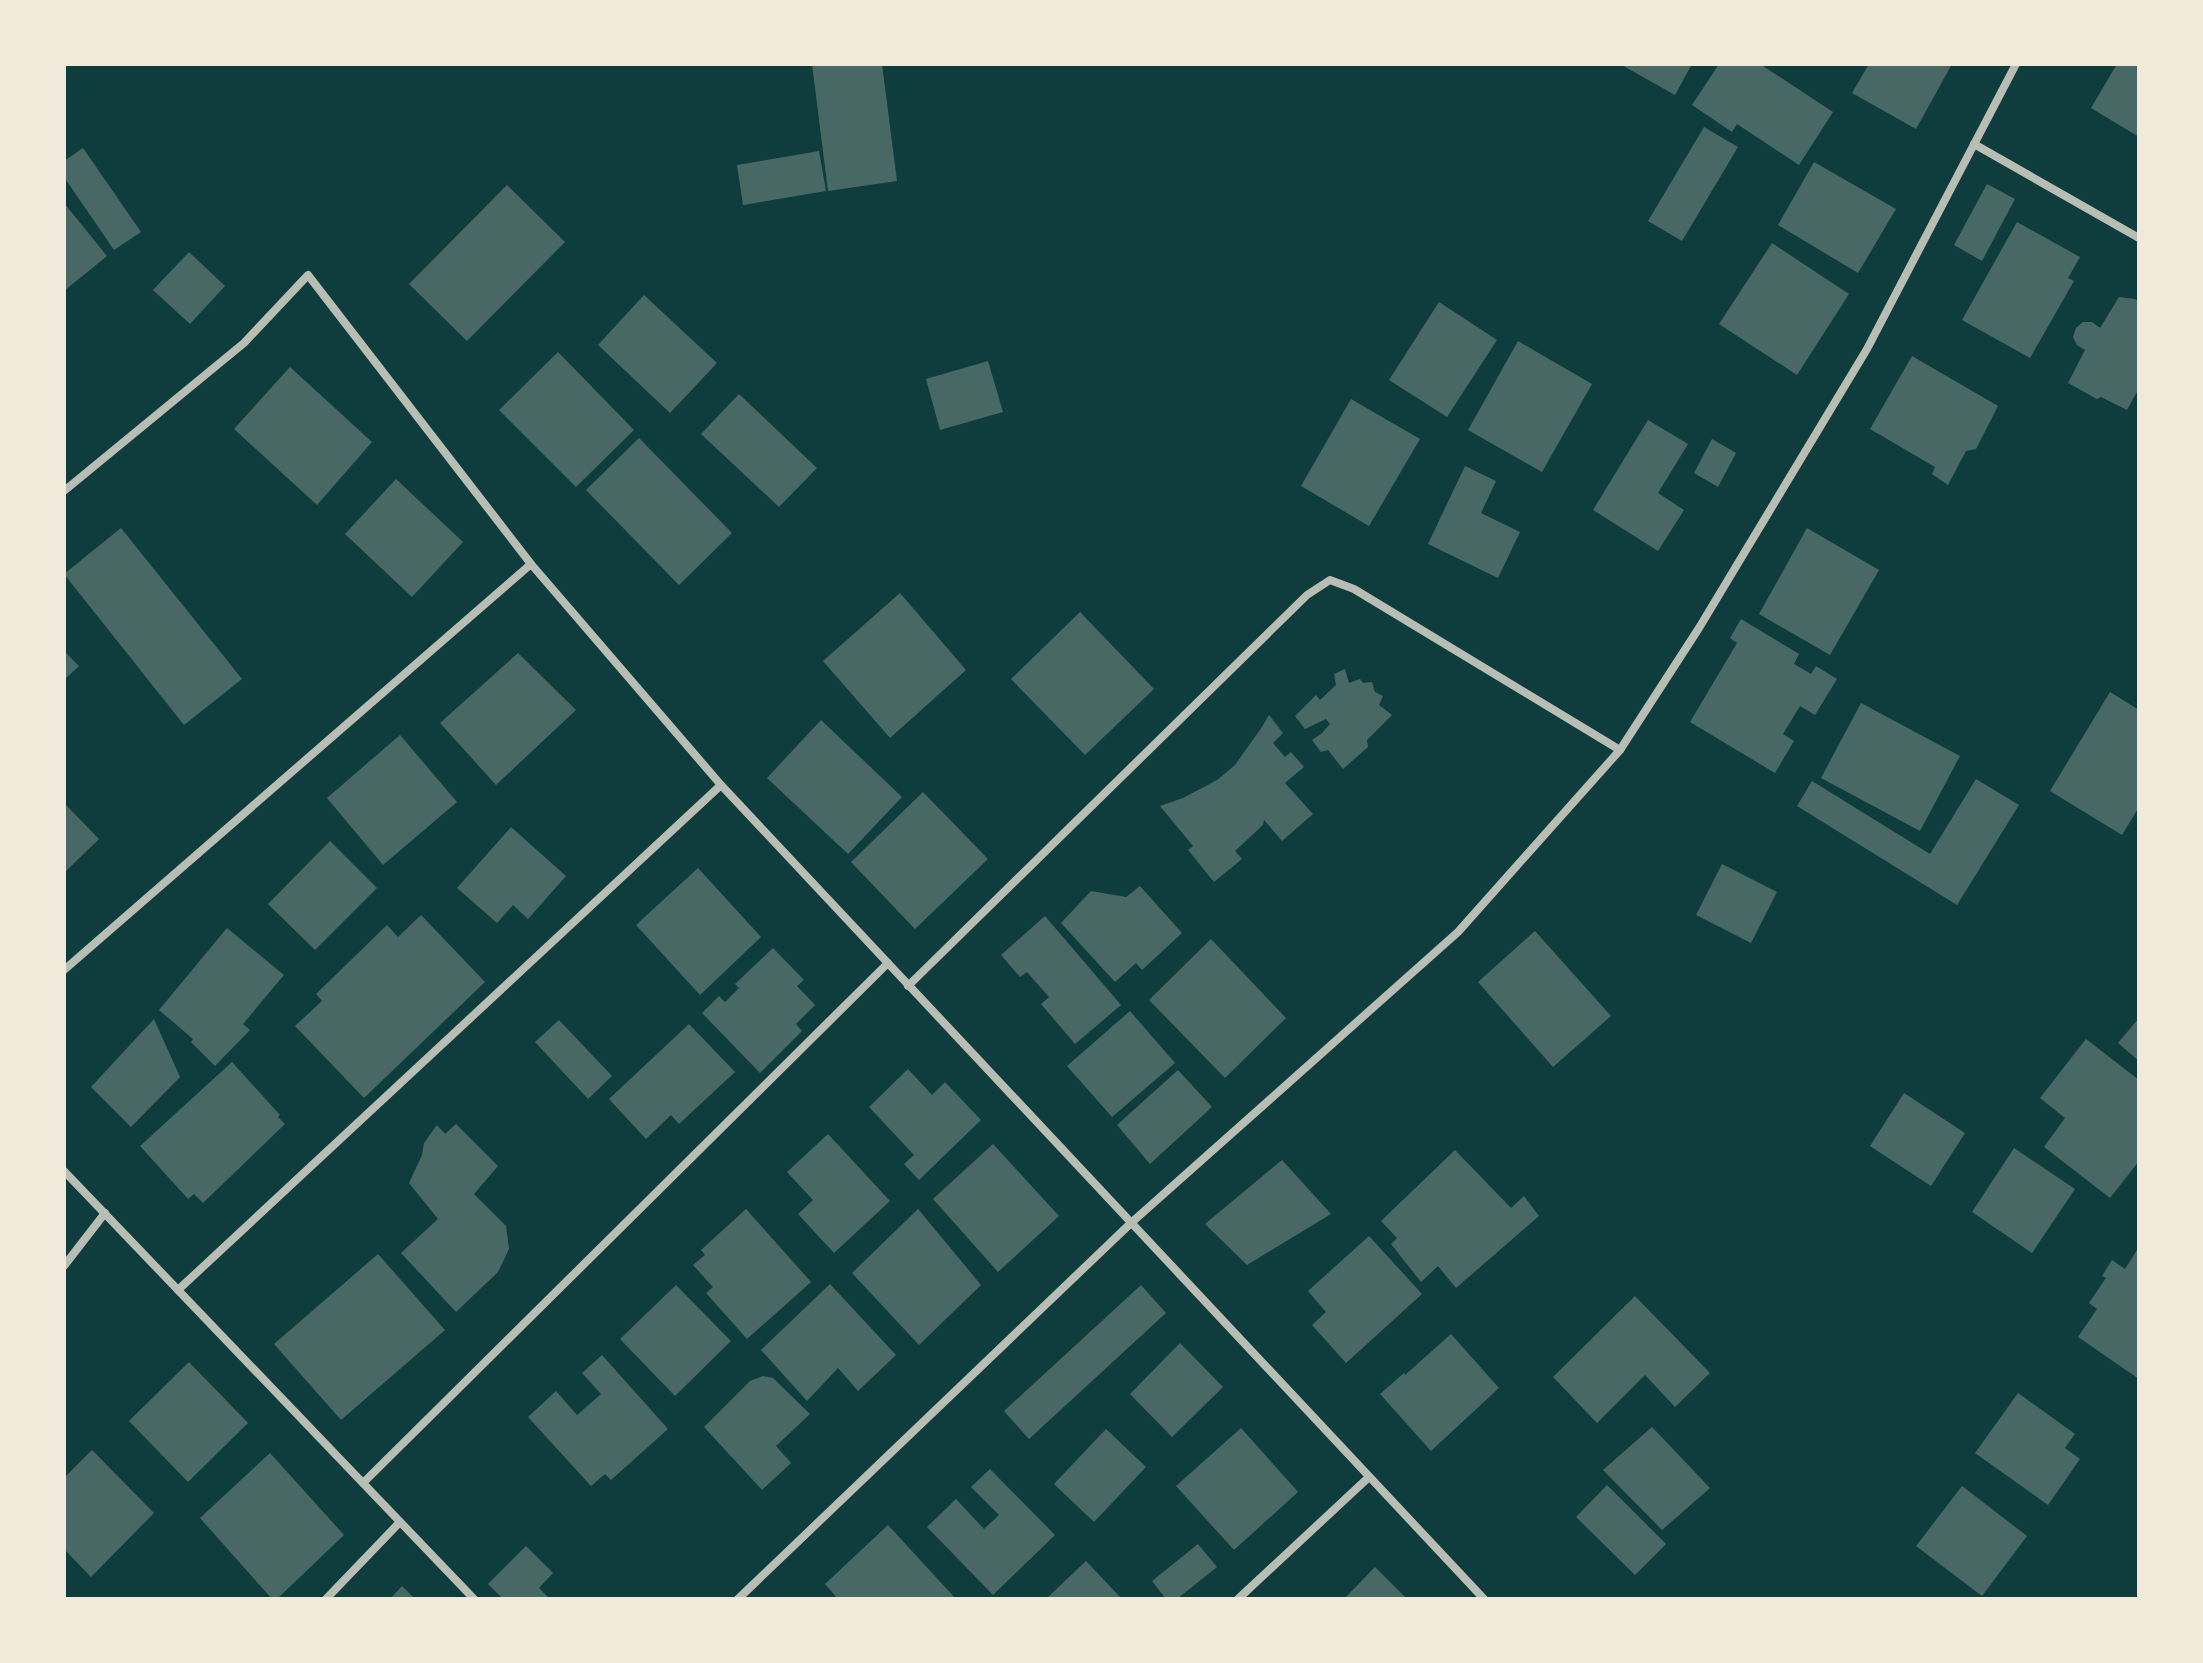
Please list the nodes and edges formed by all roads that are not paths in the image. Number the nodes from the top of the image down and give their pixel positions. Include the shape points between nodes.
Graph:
1 (2016, 64) edge
2 (1974, 144) junction
3 (2139, 238) edge
4 (64, 491) edge
5 (531, 564) junction
6 (1620, 750) junction
7 (721, 785) junction
8 (888, 963) junction
9 (64, 970) edge
10 (908, 986) junction
11 (64, 1171) edge
12 (105, 1213) junction
13 (1131, 1223) junction
14 (64, 1266) edge
15 (178, 1290) junction
16 (1369, 1477) junction
17 (363, 1483) junction
18 (400, 1522) junction
19 (749, 1589) junction
20 (326, 1599) edge
21 (474, 1599) edge
22 (738, 1599) edge
23 (758, 1599) edge
24 (1238, 1599) edge
25 (1484, 1599) edge

1 - 2 street
2 - 3 street
2 - 6 street via 1867,349
4 - 5 street via 244,343 308,275
5 - 7 street
5 - 9 street
6 - 10 street via 1354,589 1330,580 1307,595
6 - 13 street via 1458,932
7 - 8 street
7 - 15 street
8 - 10 street
8 - 17 street
10 - 13 street
11 - 12 street
12 - 14 street
12 - 15 street
13 - 16 street
13 - 19 street
15 - 17 street
16 - 24 street
16 - 25 street
17 - 18 street
18 - 20 street
18 - 21 street
19 - 22 street
19 - 23 street

